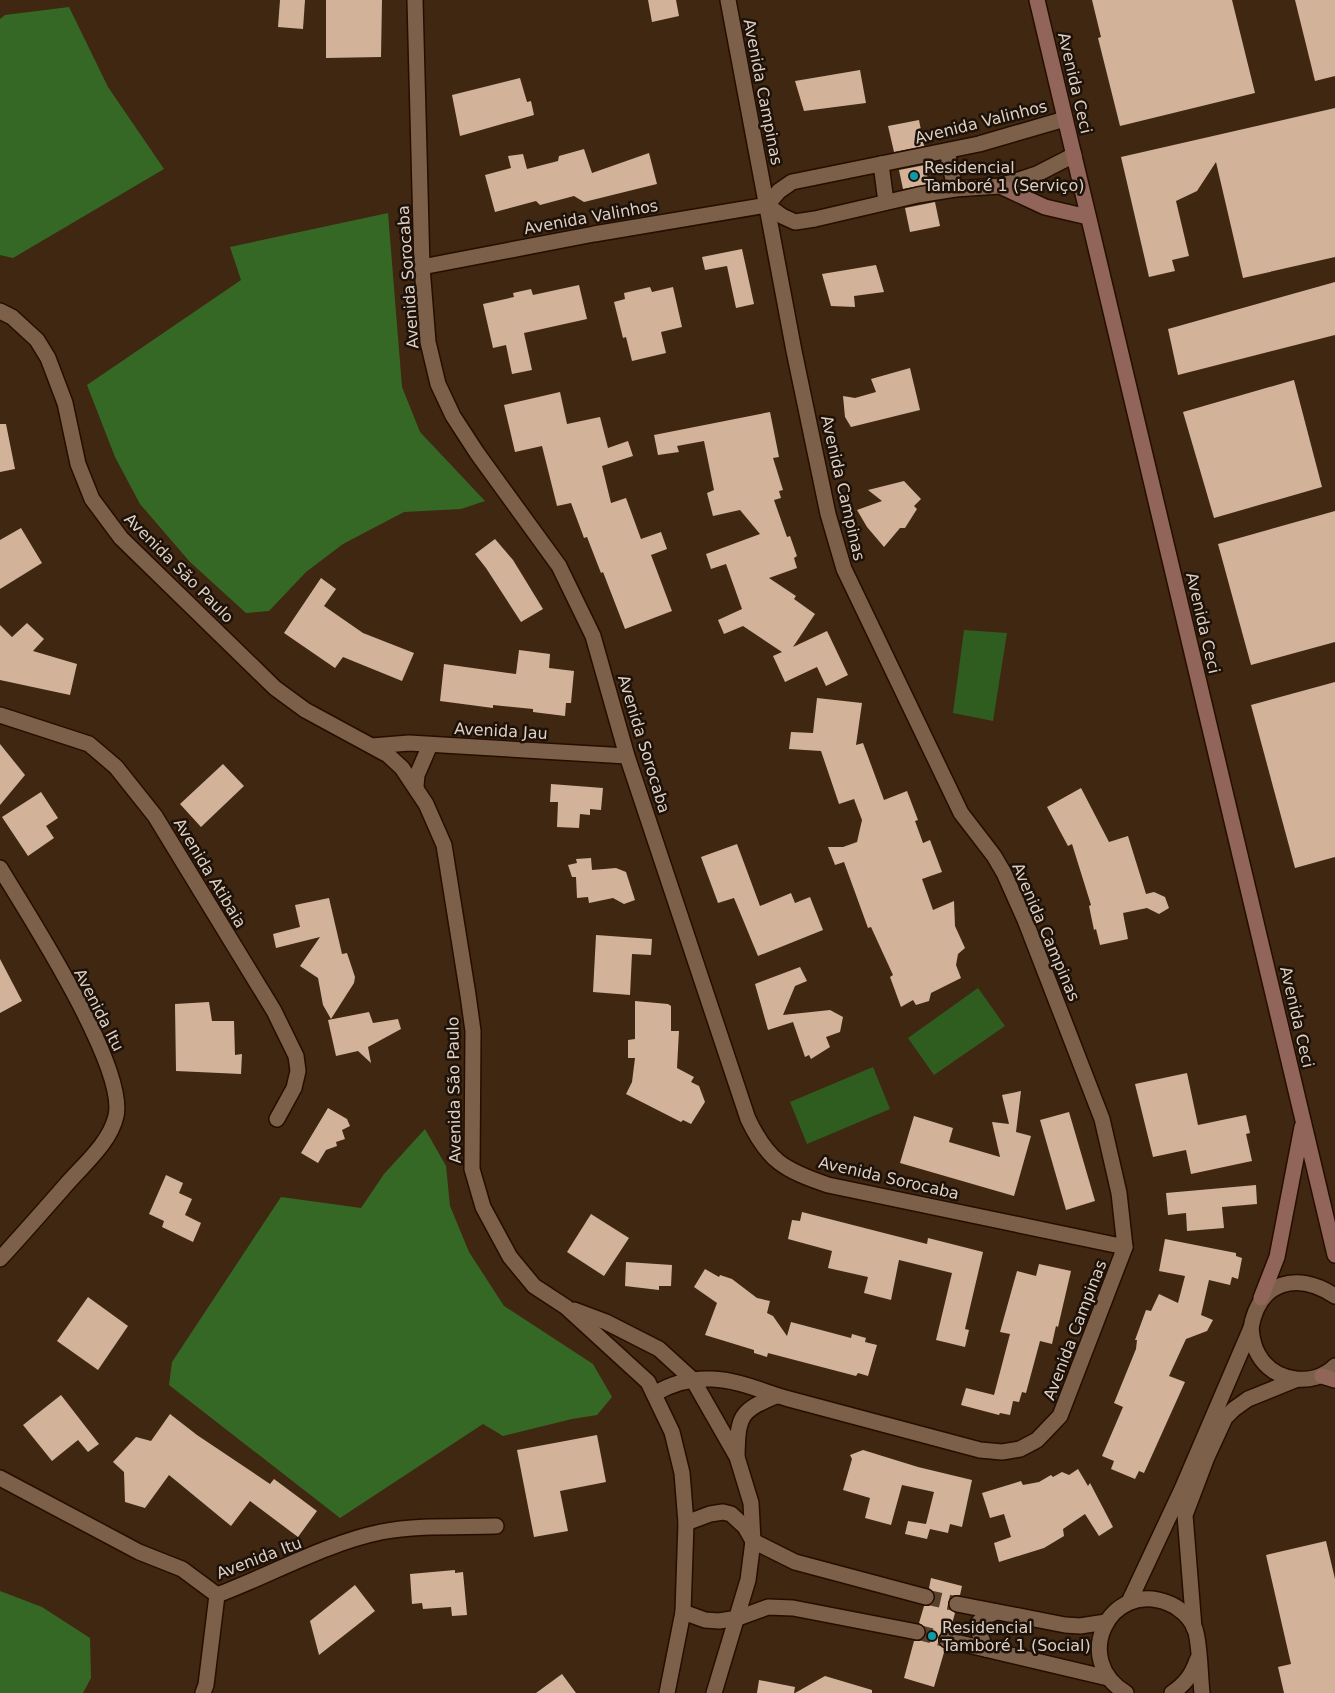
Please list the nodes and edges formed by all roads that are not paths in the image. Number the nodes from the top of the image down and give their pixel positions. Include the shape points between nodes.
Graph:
1 (415, 0) edge
2 (728, 0) edge
3 (1037, 0) edge
4 (1065, 119) junction
5 (947, 151) junction
6 (1074, 155) junction
7 (881, 164) junction
8 (1000, 186) junction
9 (955, 189) junction
10 (886, 202) junction
11 (767, 205) junction
12 (1088, 216) junction
13 (422, 267) junction
14 (0, 311) edge
15 (0, 715) edge
16 (430, 745) junction
17 (372, 746) junction
18 (627, 756) junction
19 (416, 786) junction
20 (0, 868) edge
21 (277, 1119) dead end
22 (1303, 1120) junction
23 (1125, 1247) junction
24 (1335, 1254) edge
25 (0, 1259) edge
26 (1335, 1296) edge
27 (1261, 1298) junction
28 (566, 1307) junction
29 (1250, 1328) junction
30 (1335, 1366) edge
31 (1328, 1378) edge
32 (693, 1380) junction
33 (1295, 1380) junction
34 (654, 1394) junction
35 (776, 1396) junction
36 (737, 1458) junction
37 (0, 1478) edge
38 (686, 1523) junction
39 (496, 1526) dead end
40 (753, 1541) junction
41 (217, 1594) junction
42 (926, 1596) tunnel mouth
43 (1129, 1602) junction
44 (957, 1604) tunnel mouth
45 (683, 1612) junction
46 (996, 1612) junction
47 (738, 1618) junction
48 (1106, 1622) junction
49 (1194, 1628) junction
50 (917, 1632) tunnel mouth
51 (947, 1640) tunnel mouth
52 (986, 1649) junction
53 (1198, 1658) junction
54 (1108, 1678) junction
55 (203, 1693) edge
56 (667, 1693) edge
57 (714, 1693) edge
58 (1126, 1693) edge
59 (1172, 1693) edge
60 (1202, 1693) edge

1 - 13 street, Avenida Sorocaba
2 - 11 street, Avenida Campinas
3 - 4 main road, Avenida Ceci
4 - 5 street, Avenida Valinhos
4 - 6 main road, Avenida Ceci
5 - 7 street, Avenida Valinhos
5 - 9 street
6 - 8 street via 1037,174
6 - 12 main road, Avenida Ceci
7 - 10 street
7 - 11 street, Avenida Valinhos via 792,182
8 - 9 street
8 - 12 main road via 1045,207
9 - 10 street
10 - 11 street via 794,222
11 - 13 street, Avenida Valinhos
11 - 23 street, Avenida Campinas via 828,514 844,569 960,813 994,856 1025,920 1102,1119 1119,1193
12 - 22 main road, Avenida Ceci
13 - 18 street, Avenida Sorocaba via 428,342 438,384 453,416 477,453 559,566 574,593 593,636
14 - 17 street, Avenida São Paulo via 12,317 37,340 48,358 64,403 78,464 92,499 121,538 276,688 305,710
15 - 21 street, Avenida Atibaia via 89,744 116,767 155,816 274,1011 296,1056 298,1071 294,1088
16 - 17 street, Avenida Jau
16 - 18 street, Avenida Jau
16 - 19 street via 417,775
17 - 19 street, Avenida São Paulo via 388,755
18 - 23 street, Avenida Sorocaba via 748,1119 760,1143 778,1163 828,1185
19 - 28 street, Avenida São Paulo via 444,845 468,995 473,1031 472,1169 483,1207 510,1257 534,1286
20 - 25 street, Avenida Itu via 94,1032 116,1095 116,1116 104,1142
22 - 24 main road, Avenida Ceci
22 - 27 main road via 1279,1248
23 - 35 street, Avenida Campinas via 1060,1416 1037,1440 1020,1449 1002,1452 980,1450
26 - 27 street via 1314,1284 1299,1282 1284,1285
27 - 29 street via 1253,1312
28 - 32 street, Avenida São Paulo via 606,1322 659,1349
28 - 34 street, Avenida São Paulo via 648,1382
29 - 33 street via 1252,1343 1263,1362 1281,1376
29 - 43 street via 1182,1489
30 - 31 street
31 - 33 street
32 - 34 street, Avenida Campinas via 677,1382
32 - 35 street, Avenida Campinas via 733,1381
32 - 36 street, Avenida São Paulo
33 - 49 street via 1248,1399 1234,1409 1225,1418 1207,1457 1185,1515
34 - 38 street, Avenida São Paulo via 672,1432 682,1474
35 - 36 street via 745,1412 738,1424
36 - 40 street, Avenida São Paulo via 751,1503
37 - 41 street, Avenida Itu via 139,1552 182,1569
38 - 40 street via 723,1512 738,1520
38 - 45 street, Avenida São Paulo
39 - 41 street, Avenida Itu via 381,1532 297,1561 265,1577
40 - 42 street via 795,1562
40 - 47 street, Avenida São Paulo via 748,1580
41 - 55 street
43 - 48 street
43 - 49 street via 1144,1598 1167,1602 1186,1615
44 - 46 street
45 - 47 street via 705,1620
45 - 56 street, Avenida São Paulo
46 - 48 street via 1065,1625
46 - 52 street via 978,1623
47 - 50 street via 768,1607 793,1608
47 - 57 street, Avenida São Paulo
48 - 54 street via 1098,1650
49 - 53 street
51 - 52 street
52 - 54 street
53 - 59 street via 1193,1673
53 - 60 street
54 - 58 street

